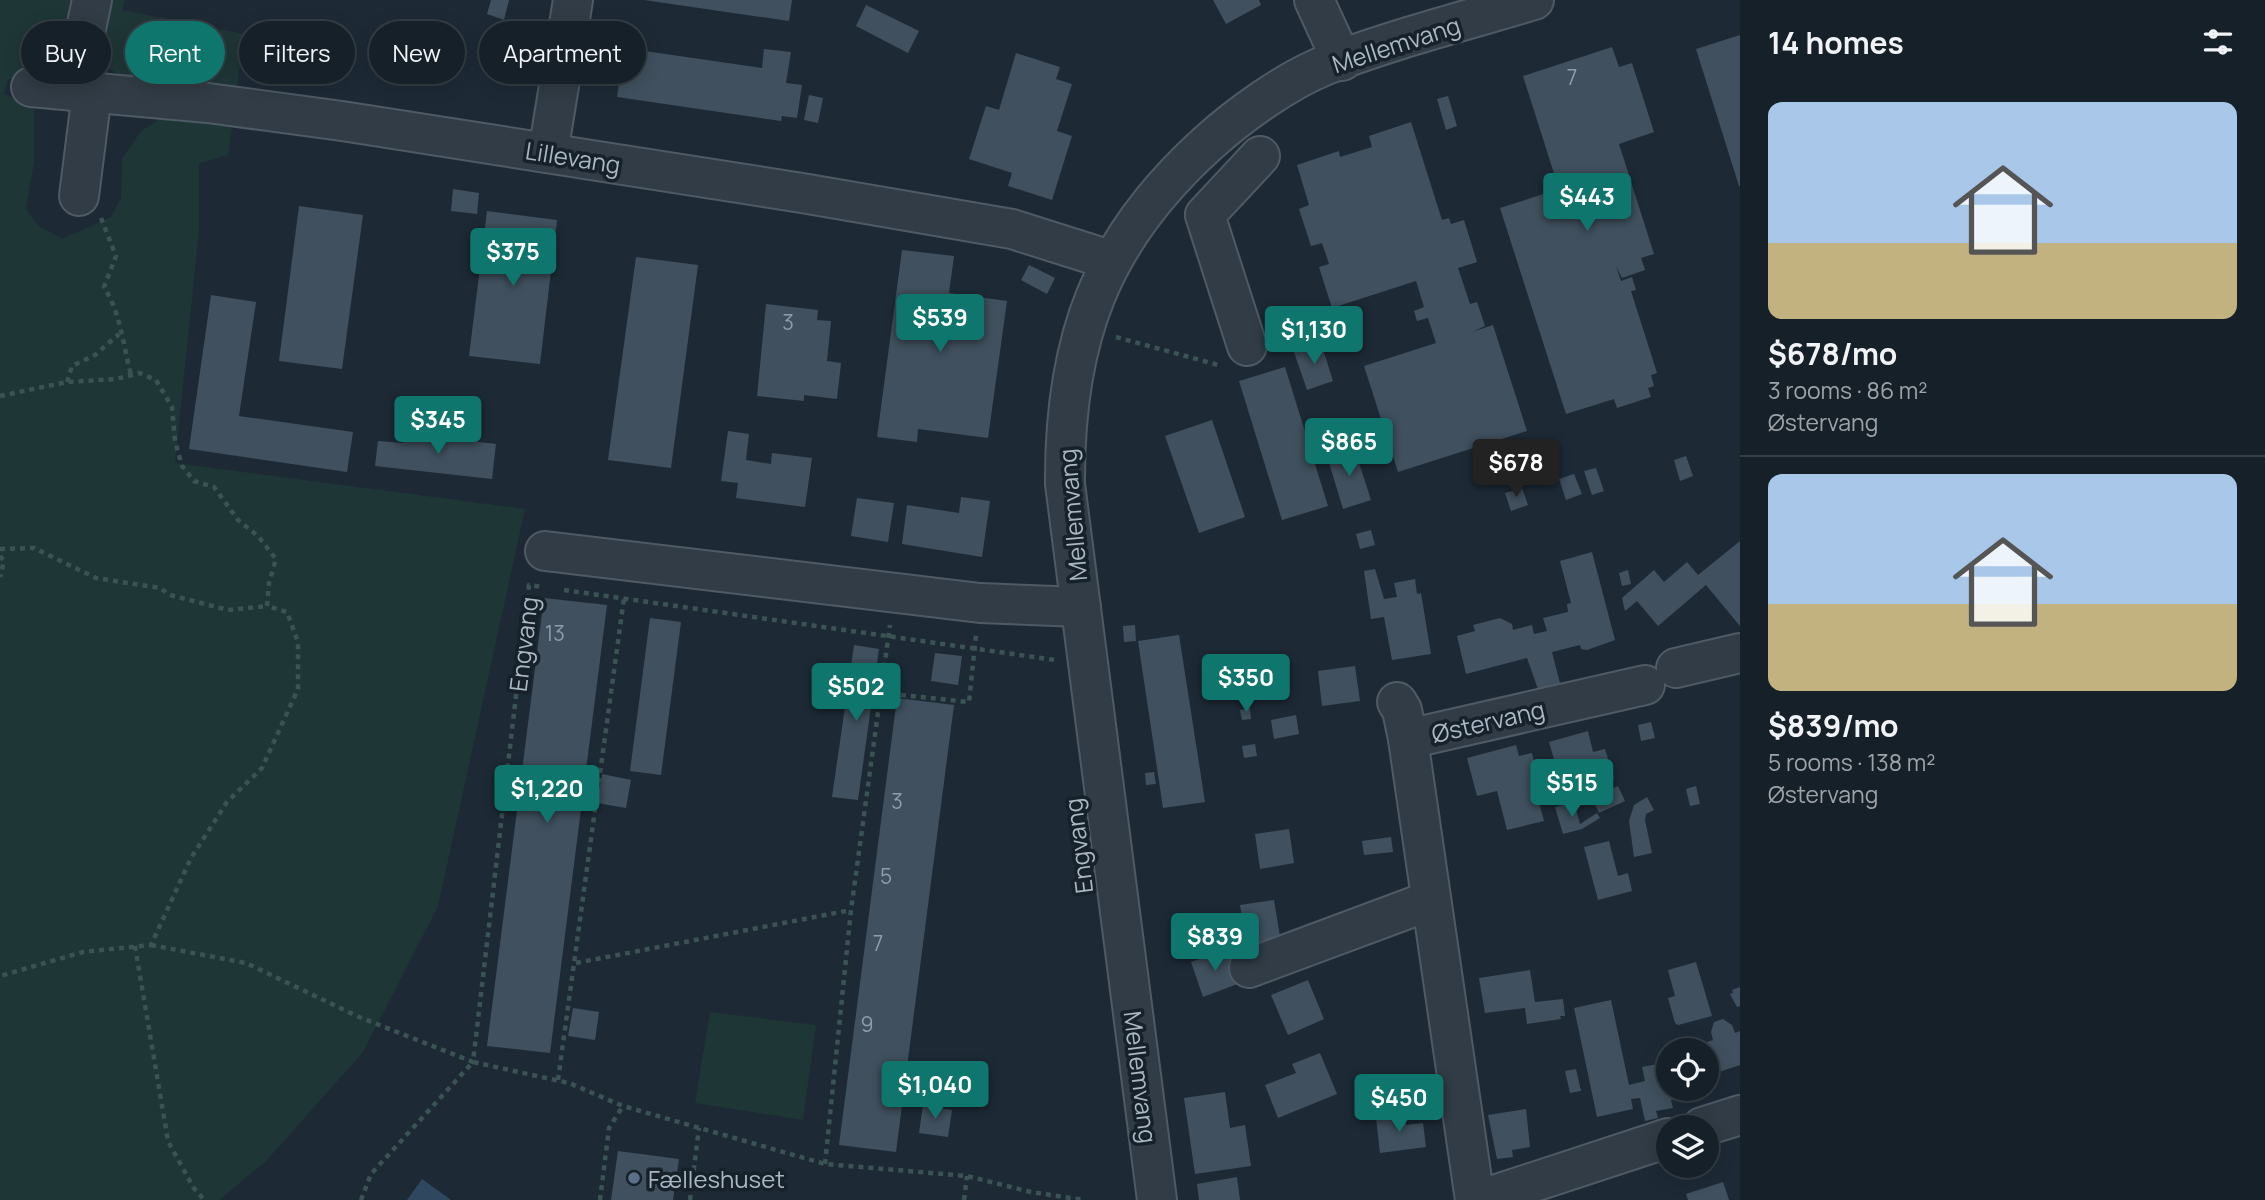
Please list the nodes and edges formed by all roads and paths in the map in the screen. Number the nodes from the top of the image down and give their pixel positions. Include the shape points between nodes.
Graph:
1 (92, 0) edge
2 (573, 0) edge
3 (1314, 0) edge
4 (1534, 0) edge
5 (1342, 61) junction
6 (31, 87) dead end
7 (83, 92) junction
8 (548, 153) junction
9 (1261, 156) dead end
10 (79, 196) joint
11 (1110, 260) junction
12 (1085, 328) junction
13 (1326, 333) dead end
14 (119, 334) junction
15 (1248, 354) junction
16 (131, 375) junction
17 (67, 382) junction
18 (0, 396) edge
19 (0, 549) edge
20 (545, 551) dead end
21 (0, 556) edge
22 (0, 577) edge
23 (627, 580) junction
24 (895, 593) junction
25 (980, 603) junction
26 (267, 606) junction
27 (1081, 607) junction
28 (889, 634) junction
29 (975, 647) junction
30 (1740, 653) edge
31 (1058, 660) dead end
32 (881, 693) junction
33 (1397, 702) dead end
34 (1408, 740) junction
35 (1429, 901) junction
36 (851, 910) junction
37 (151, 945) junction
38 (135, 946) junction
39 (576, 963) junction
40 (1249, 968) dead end
41 (0, 976) edge
42 (473, 1062) junction
43 (558, 1080) junction
44 (623, 1106) junction
45 (1740, 1115) edge
46 (1719, 1122) edge
47 (699, 1128) junction
48 (1656, 1142) edge
49 (825, 1164) junction
50 (967, 1176) junction
51 (204, 1200) edge
52 (361, 1200) edge
53 (600, 1200) edge
54 (690, 1200) edge
55 (964, 1200) edge
56 (1083, 1200) edge
57 (1157, 1200) edge
58 (1477, 1200) edge

1 - 7 street
2 - 8 street
3 - 5 street
4 - 5 street, Mellemvang
5 - 11 street, Mellemvang via 1324,66 1239,116 1174,174
6 - 7 street, Lillevang
7 - 8 street, Lillevang via 208,103
7 - 10 street
8 - 11 street, Lillevang via 1012,229
9 - 15 street via 1205,215
10 - 14 path via 100,215 116,256 104,287 119,318
11 - 12 street, Mellemvang
12 - 15 path via 1224,366
12 - 27 street, Mellemvang via 1070,386 1065,446 1065,484
13 - 15 path
14 - 16 path
14 - 17 path via 95,355 72,366
16 - 17 path
16 - 26 path via 140,373 156,380 172,407 182,466 194,481 214,487 276,559
17 - 18 path
19 - 26 path via 34,548 96,578 160,588 170,595 228,610
20 - 23 street
21 - 22 path via 4,561
23 - 24 street
23 - 28 path, Engvang
23 - 39 path
23 - 42 path, Engvang via 529,585
24 - 25 street
24 - 28 path
25 - 27 street
25 - 29 path
26 - 37 path via 287,612 298,642 298,689 262,768 227,802 191,858
27 - 57 street, Mellemvang
28 - 29 path, Engvang
28 - 32 path
29 - 31 path, Engvang
29 - 32 path via 969,702
30 - 34 street, Østervang
32 - 36 path
33 - 34 street
34 - 35 street, Østervang
35 - 40 street
35 - 58 street, Østervang
36 - 39 path
36 - 49 path
37 - 38 path
37 - 42 path via 246,963 359,1017
38 - 41 path via 83,952
38 - 51 path via 168,1142
39 - 43 path
42 - 43 path
42 - 52 path via 371,1174
43 - 44 path
44 - 47 path
44 - 53 path via 609,1128
45 - 46 street
47 - 49 path
47 - 54 path
48 - 58 street
49 - 50 path
50 - 55 path
50 - 56 path

